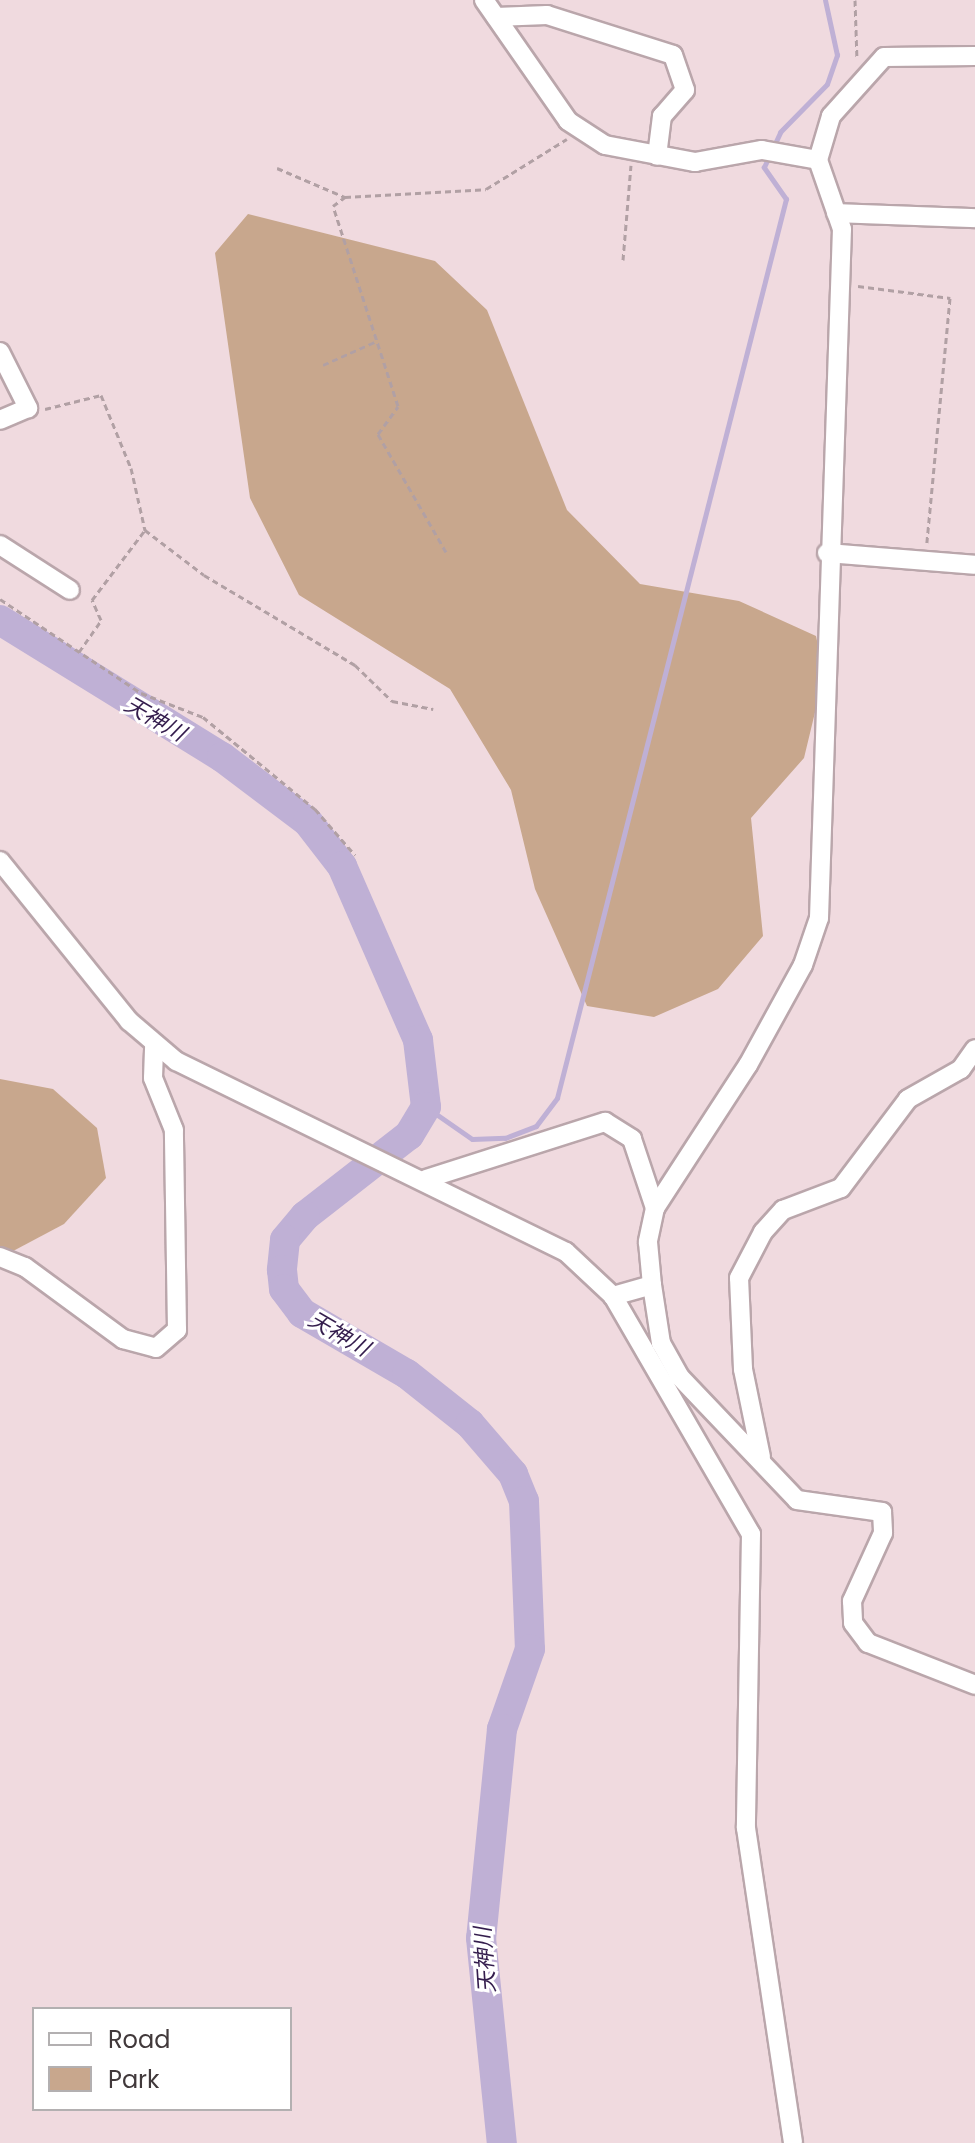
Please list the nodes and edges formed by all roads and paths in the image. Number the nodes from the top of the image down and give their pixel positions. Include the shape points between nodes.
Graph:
1 (855, 0) edge
2 (488, 5) edge
3 (975, 56) edge
4 (855, 83) junction
5 (581, 129) junction
6 (630, 153) junction
7 (657, 156) junction
8 (818, 160) junction
9 (277, 168) dead end
10 (345, 197) junction
11 (836, 213) junction
12 (975, 218) edge
13 (623, 260) dead end
14 (841, 284) junction
15 (377, 341) junction
16 (0, 352) edge
17 (323, 365) dead end
18 (26, 414) junction
19 (0, 420) edge
20 (145, 530) junction
21 (0, 545) edge
22 (446, 552) dead end
23 (827, 553) junction
24 (927, 559) junction
25 (975, 565) edge
26 (70, 590) dead end
27 (0, 599) edge
28 (79, 652) junction
29 (433, 709) dead end
30 (355, 855) dead end
31 (0, 861) edge
32 (154, 1045) junction
33 (975, 1049) edge
34 (426, 1179) junction
35 (655, 1208) junction
36 (0, 1257) edge
37 (652, 1285) junction
38 (613, 1296) junction
39 (761, 1463) junction
40 (975, 1685) edge
41 (793, 2143) edge

1 - 4 path
2 - 5 street via 568,121
2 - 7 street via 547,15 673,55 685,90 662,116
3 - 4 street via 884,57
4 - 8 street via 831,116
5 - 6 street
5 - 10 path via 486,189
6 - 7 street
6 - 13 path
7 - 8 street via 695,162 762,150
8 - 11 street
9 - 10 path
10 - 15 path via 333,206
11 - 12 street
11 - 14 street
14 - 23 street
14 - 24 path via 950,298
15 - 17 path
15 - 22 path via 398,406 378,434
16 - 18 street
18 - 19 street
18 - 20 path via 101,395 131,468
20 - 28 path via 92,600 101,620
20 - 29 path via 204,575 355,665 392,701
21 - 26 street
23 - 24 street
23 - 35 street via 819,918 803,965 748,1065
24 - 25 street
27 - 28 path
28 - 30 path via 141,693 203,717 315,809
31 - 32 street
32 - 34 street
32 - 36 street via 153,1078 174,1130 177,1330 156,1348 123,1339 25,1267
33 - 39 street via 961,1069 908,1099 841,1188 783,1210 739,1278 743,1369
34 - 35 street via 605,1122 632,1139
34 - 38 street via 566,1252
35 - 37 street via 648,1242
37 - 38 street
37 - 39 street via 661,1343 679,1376
38 - 41 street via 751,1534 746,1828
39 - 40 street via 797,1500 882,1512 883,1533 852,1601 853,1623 878,1651

